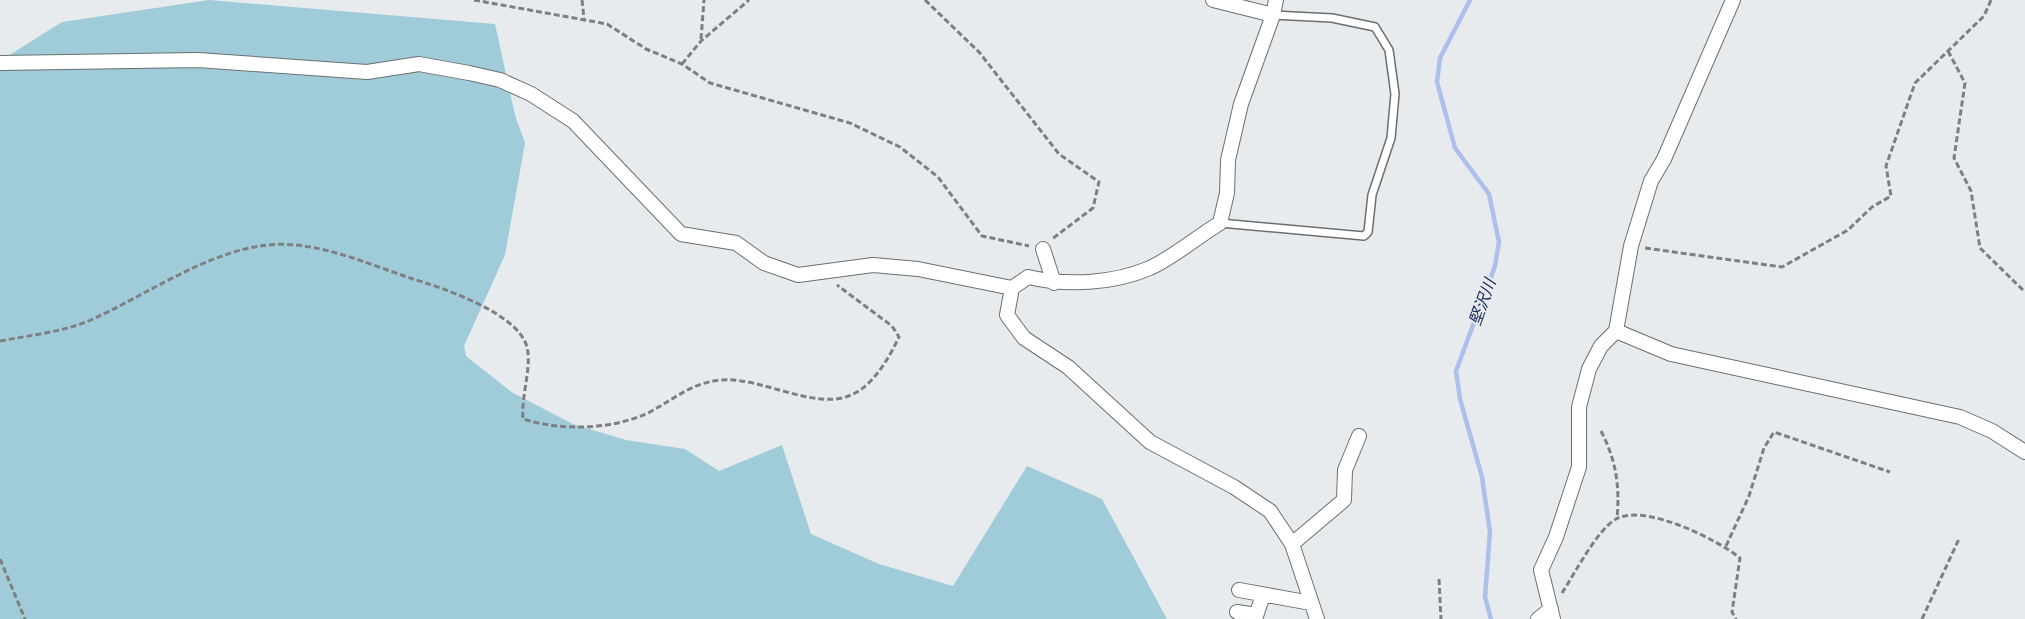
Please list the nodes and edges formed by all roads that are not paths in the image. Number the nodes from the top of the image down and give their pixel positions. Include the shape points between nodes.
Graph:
1 (1213, 0) edge
2 (1276, 0) edge
3 (1733, 0) edge
4 (1273, 15) junction
5 (0, 63) edge
6 (1220, 223) junction
7 (1043, 249) road end
8 (1053, 283) junction
9 (1012, 288) junction
10 (1616, 331) junction
11 (1359, 436) dead end
12 (2025, 452) edge
13 (1292, 544) junction
14 (1239, 591) dead end
15 (1263, 595) junction
16 (1311, 603) junction
17 (1237, 612) dead end
18 (1552, 614) edge
19 (1256, 617) edge
20 (1317, 619) edge
21 (1538, 619) edge

1 - 4 street
2 - 4 street
3 - 10 street via 1651,182 1631,246
4 - 6 street via 1241,104 1228,160 1227,193
4 - 6 lane via 1332,18 1375,27 1389,50 1395,94 1391,138 1372,195 1368,232 1364,236
5 - 9 street via 198,60 367,72 419,64 500,80 573,121 681,234 736,243 764,263 798,275 873,265
6 - 8 street via 1150,268 1102,281
7 - 8 street
8 - 9 street via 1028,277
9 - 13 street via 1008,315 1024,338 1068,367 1150,442 1270,511
10 - 12 street via 1671,354 1960,417
10 - 18 street via 1601,346 1589,369 1579,407 1579,466 1541,570
11 - 13 street via 1345,470 1344,500
13 - 16 street
14 - 15 street
15 - 16 street
15 - 19 street
16 - 20 street
17 - 19 street
18 - 21 street

